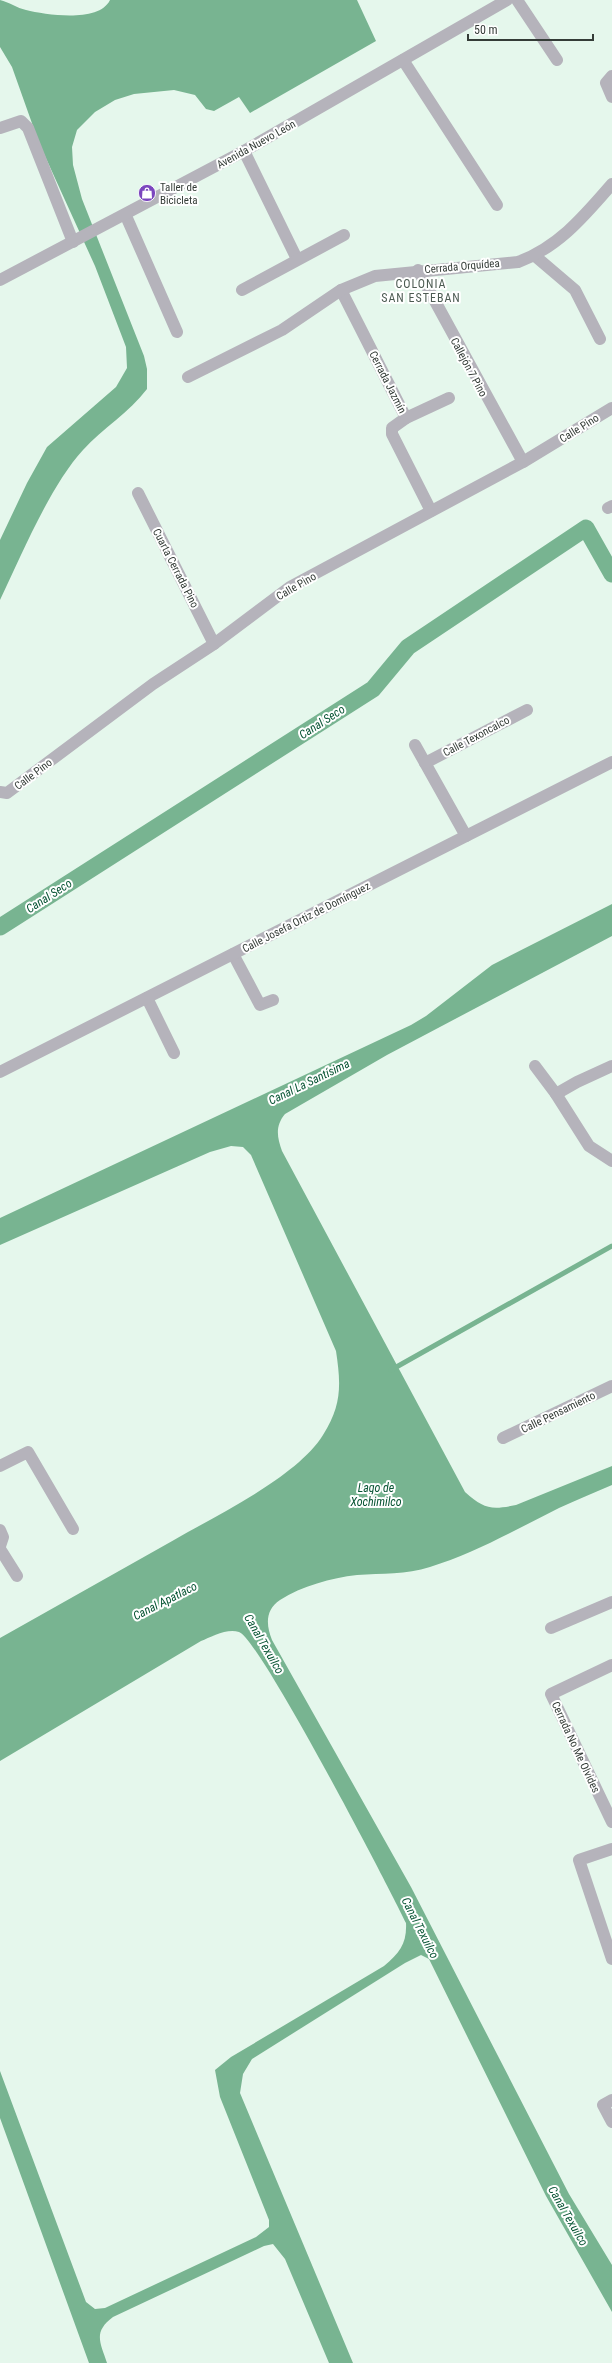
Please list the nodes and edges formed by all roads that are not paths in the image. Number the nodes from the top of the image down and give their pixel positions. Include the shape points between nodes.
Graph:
1 (508, 0) edge
2 (517, 0) edge
3 (403, 60) junction
4 (557, 60) dead end
5 (609, 80) edge
6 (612, 97) edge
7 (0, 128) edge
8 (244, 151) junction
9 (612, 184) edge
10 (497, 205) dead end
11 (126, 216) junction
12 (344, 236) dead end
13 (75, 241) junction
14 (535, 256) junction
15 (297, 259) junction
16 (418, 270) junction
17 (0, 280) edge
18 (242, 290) dead end
19 (341, 290) junction
20 (177, 332) dead end
21 (600, 339) dead end
22 (188, 377) dead end
23 (449, 398) dead end
24 (612, 408) edge
25 (406, 418) junction
26 (523, 462) junction
27 (138, 493) dead end
28 (431, 511) junction
29 (214, 644) junction
30 (527, 710) dead end
31 (415, 745) dead end
32 (612, 762) edge
33 (425, 763) junction
34 (0, 792) edge
35 (466, 836) junction
36 (233, 954) junction
37 (147, 998) junction
38 (273, 1000) dead end
39 (174, 1053) dead end
40 (535, 1066) dead end
41 (612, 1066) edge
42 (0, 1072) edge
43 (556, 1094) junction
44 (612, 1161) edge
45 (612, 1386) edge
46 (504, 1438) dead end
47 (0, 1466) edge
48 (73, 1529) dead end
49 (0, 1530) edge
50 (0, 1547) edge
51 (17, 1576) dead end
52 (612, 1602) edge
53 (551, 1628) dead end
54 (612, 1665) edge
55 (612, 1822) edge
56 (612, 1849) edge
57 (612, 1959) edge
58 (612, 2100) edge
59 (612, 2122) edge

1 - 3 street, Avenida Nuevo León
2 - 4 street
3 - 8 street, Avenida Nuevo León
3 - 10 street
5 - 6 street
7 - 13 street via 20,121 28,128
8 - 11 street, Avenida Nuevo León
8 - 15 street
9 - 14 street, Cerrada Orquídea via 574,227
11 - 13 street, Avenida Nuevo León
11 - 20 street
12 - 15 street
13 - 17 street, Avenida Nuevo León
14 - 16 street, Cerrada Orquídea via 518,262
14 - 21 street via 575,290
15 - 18 street
16 - 19 street, Cerrada Orquídea via 375,276
16 - 26 street, Callejón 7 Pino
19 - 22 street, Cerrada Orquídea via 282,330
19 - 25 street, Cerrada Jazmín
23 - 25 street
24 - 26 street, Calle Pino
25 - 28 street, Cerrada Jazmín via 392,428 392,434
26 - 28 street, Calle Pino
27 - 29 street, Cuarta Cerrada Pino
28 - 29 street, Calle Pino via 290,587
29 - 34 street, Calle Pino via 153,684 7,793
30 - 33 street, Calle Texoncalco
31 - 33 street
32 - 35 street, Calle Josefa Ortiz de Domínguez
33 - 35 street
35 - 36 street, Calle Josefa Ortiz de Domínguez
36 - 37 street, Calle Josefa Ortiz de Domínguez
36 - 38 street via 260,1005
37 - 39 street
37 - 42 street, Calle Josefa Ortiz de Domínguez
40 - 43 street
41 - 43 street
43 - 44 street via 589,1146
45 - 46 street, Calle Pensamiento
47 - 48 street via 28,1452
49 - 50 street via 3,1537
50 - 51 street
52 - 53 street
54 - 55 street, Cerrada No Me Olvides via 551,1694
56 - 57 street via 578,1860
58 - 59 street via 603,2105

